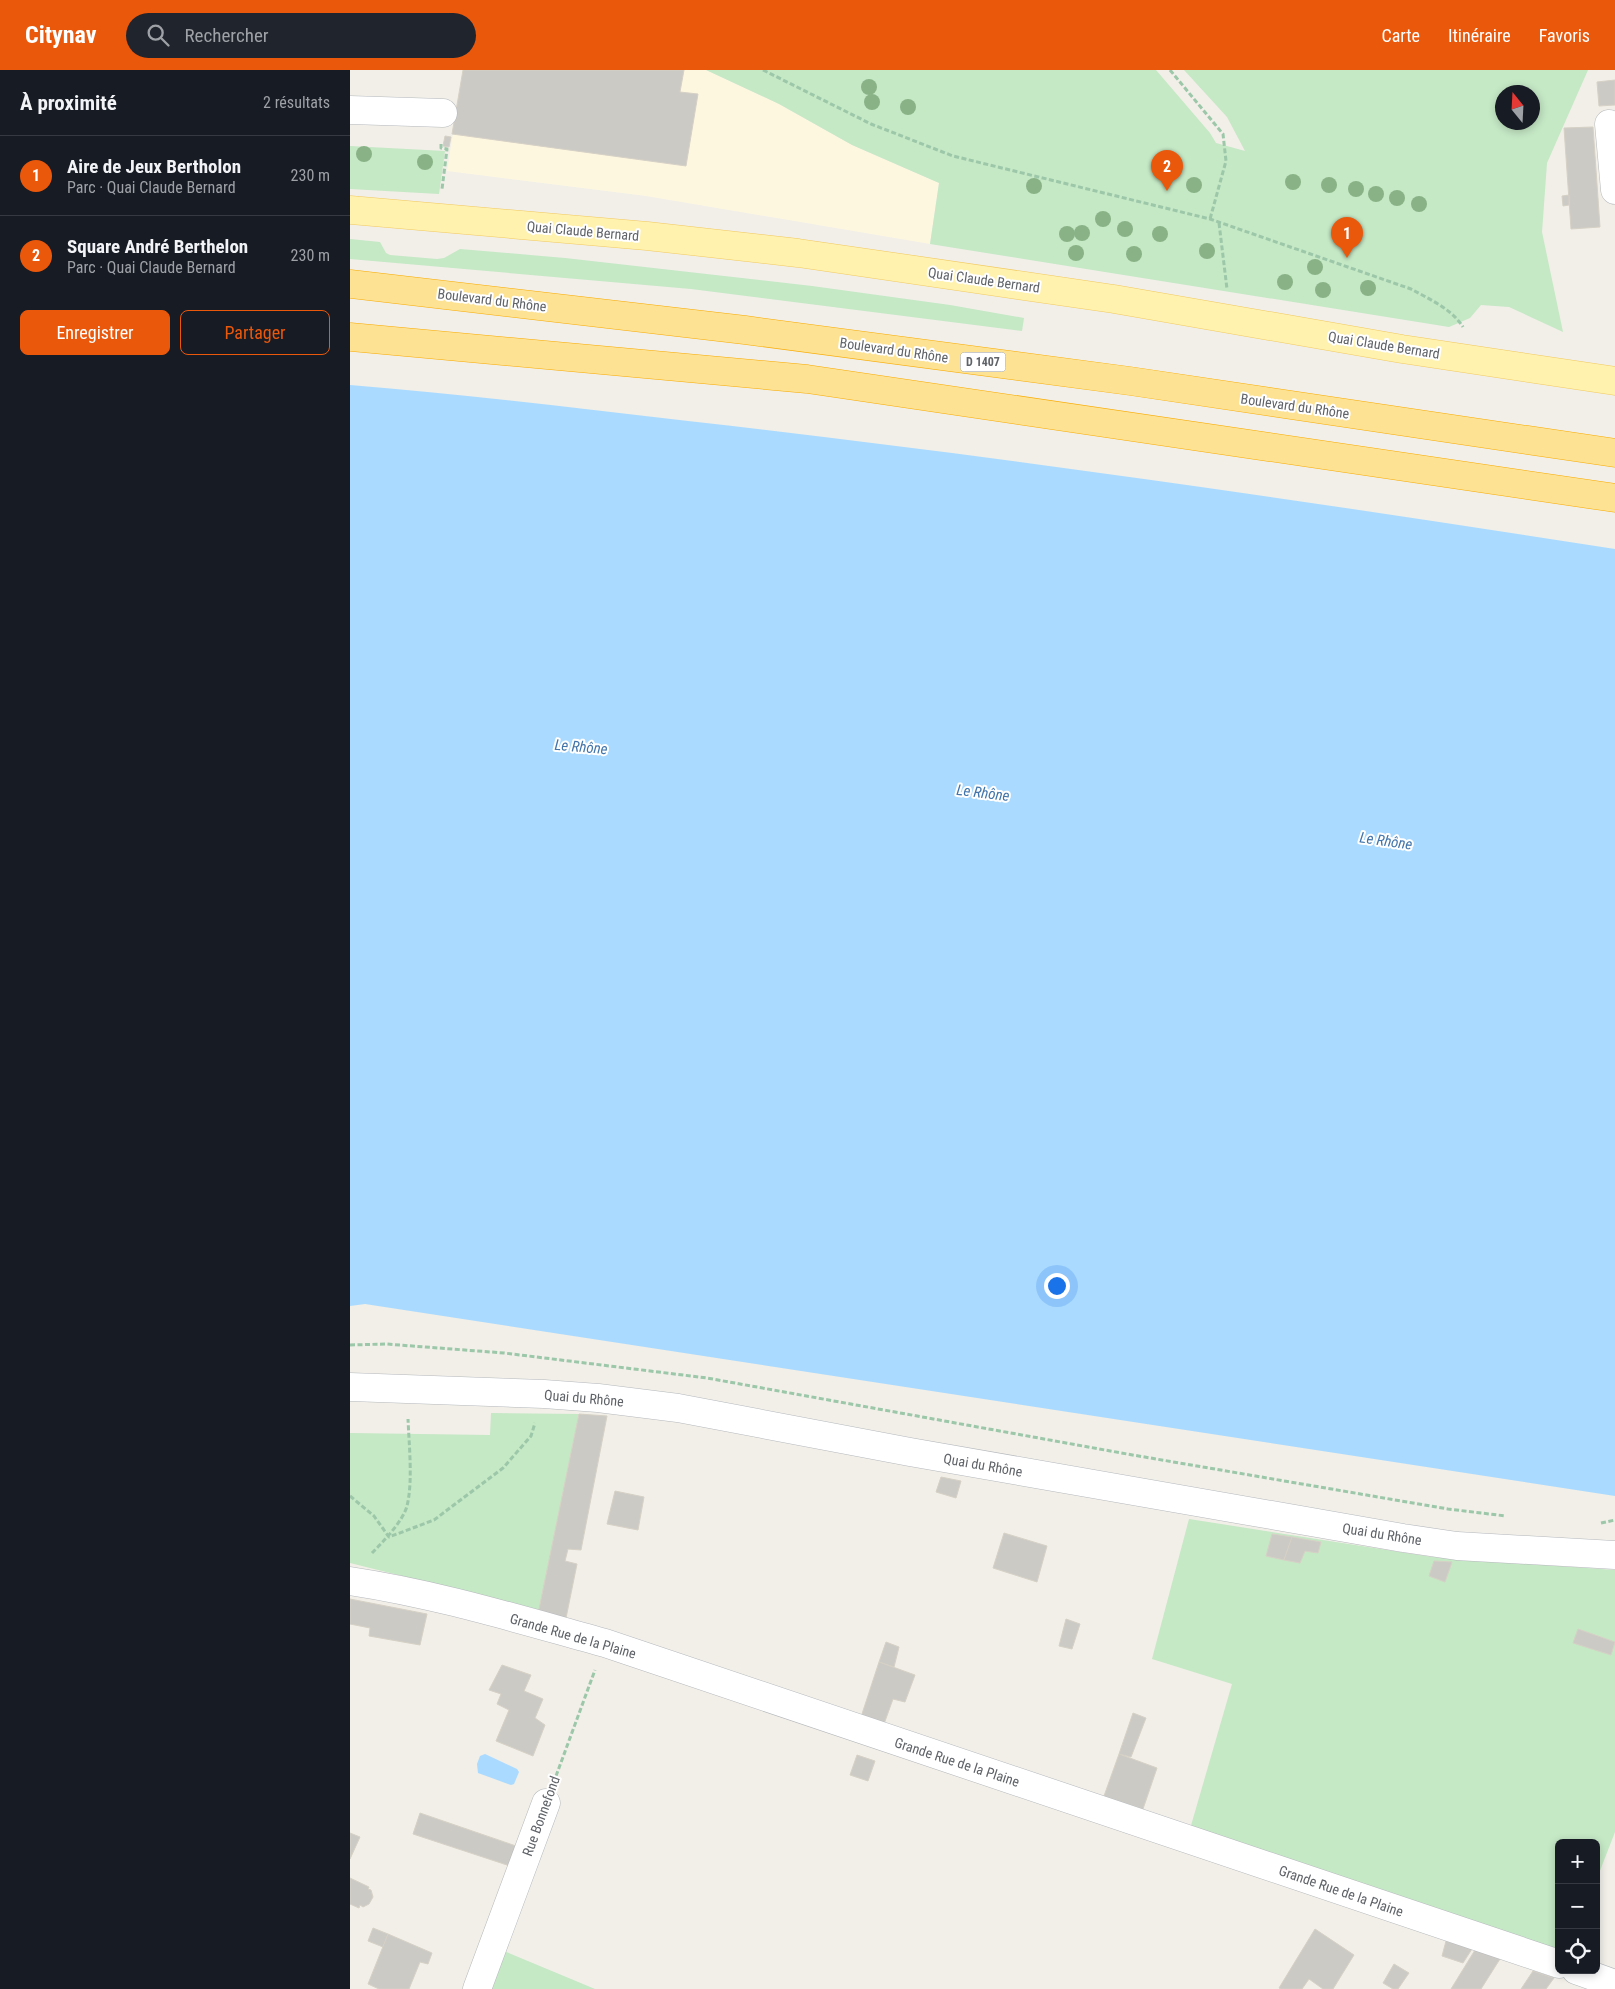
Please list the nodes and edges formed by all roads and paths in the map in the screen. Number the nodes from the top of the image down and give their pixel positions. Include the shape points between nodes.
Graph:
1 (763, 70) edge
2 (1170, 70) edge
3 (350, 110) edge
4 (443, 113) joint
5 (1609, 124) dead end
6 (1615, 190) edge
7 (350, 210) edge
8 (439, 218) junction
9 (1210, 220) junction
10 (1219, 222) junction
11 (350, 284) edge
12 (1231, 319) junction
13 (350, 337) edge
14 (1484, 361) junction
15 (1615, 381) edge
16 (1615, 453) edge
17 (1615, 498) edge
18 (350, 1345) edge
19 (350, 1388) edge
20 (407, 1389) junction
21 (544, 1394) junction
22 (350, 1496) edge
23 (1512, 1517) dead end
24 (1615, 1520) edge
25 (1600, 1523) dead end
26 (389, 1537) junction
27 (1615, 1555) edge
28 (369, 1556) dead end
29 (350, 1581) edge
30 (605, 1643) junction
31 (546, 1803) joint
32 (1555, 1963) edge
33 (1587, 1974) edge
34 (1615, 1984) edge
35 (477, 1989) edge

1 - 9 path via 871,124 953,156
2 - 9 path via 1223,134 1226,161
3 - 4 street
4 - 8 path via 441,148 447,149
5 - 6 street
7 - 8 main road, Quai Claude Bernard
8 - 12 main road, Quai Claude Bernard via 798,253
9 - 10 path
10 - 12 path
10 - 14 path via 1411,289 1437,303 1460,322
11 - 16 highway, Boulevard du Rhône / D 1407 via 745,330
12 - 14 main road, Quai Claude Bernard
13 - 17 highway via 807,378
14 - 15 main road, Quai Claude Bernard
18 - 23 path via 386,1344 504,1353 707,1378 1448,1510
19 - 20 street, Quai du Rhône
20 - 21 street, Quai du Rhône
20 - 26 path via 410,1466 407,1507
21 - 26 path via 531,1436 503,1468 434,1520
21 - 27 street, Quai du Rhône via 678,1408 1403,1538 1458,1546
22 - 26 path via 374,1516
24 - 25 path
26 - 28 path
29 - 30 street, Grande Rue de la Plaine via 460,1603
30 - 31 path, Rue Bonnefond
30 - 32 street, Grande Rue de la Plaine
31 - 35 street, Rue Bonnefond
33 - 34 street

